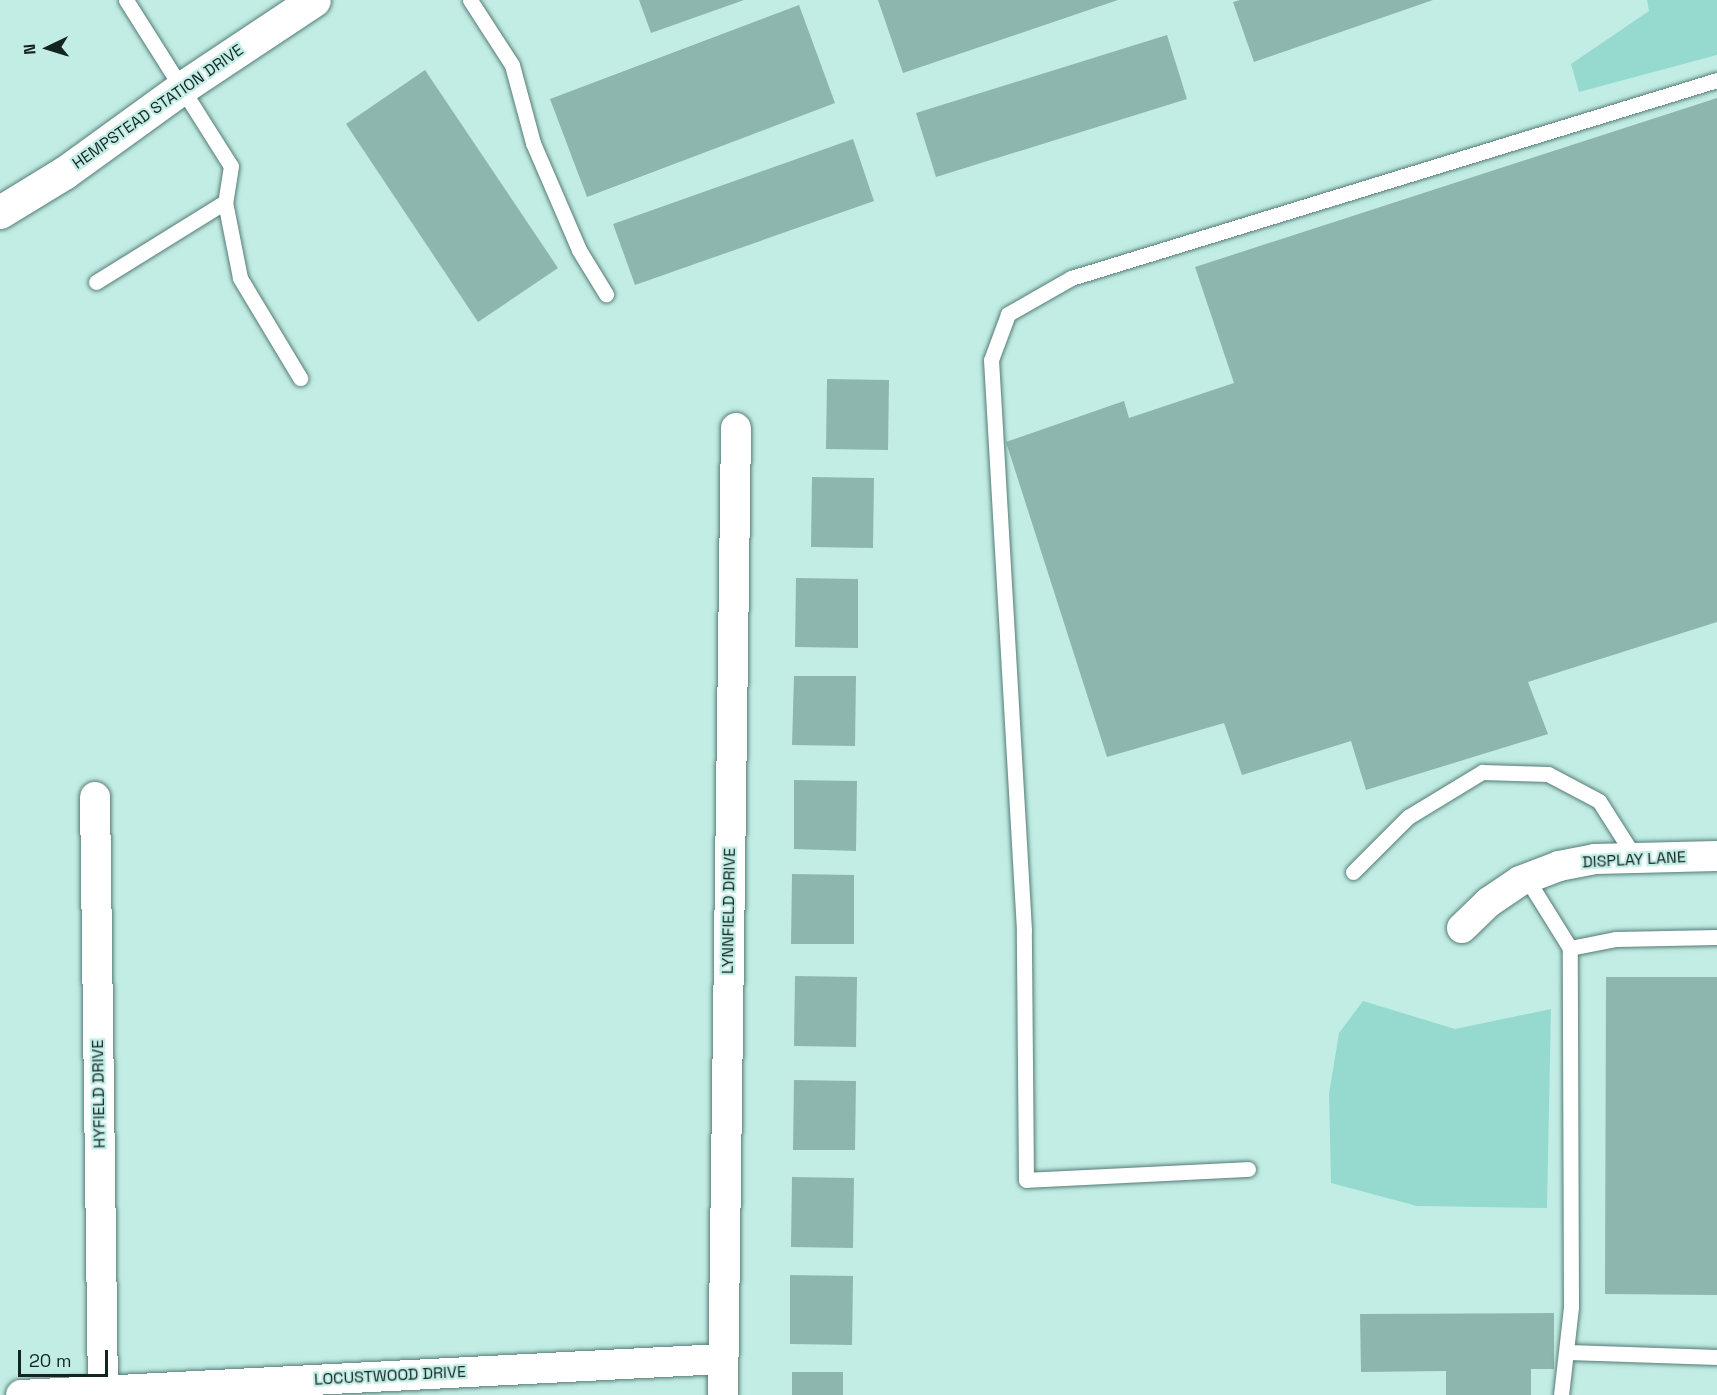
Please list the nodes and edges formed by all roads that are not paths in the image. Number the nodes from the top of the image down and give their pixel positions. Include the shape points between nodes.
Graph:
1 (126, 0) edge
2 (314, 0) edge
3 (470, 0) edge
4 (1717, 80) edge
5 (183, 87) junction
6 (225, 202) junction
7 (0, 212) edge
8 (96, 282) dead end
9 (606, 294) dead end
10 (300, 378) dead end
11 (736, 428) dead end
12 (95, 797) dead end
13 (1717, 856) edge
14 (1636, 858) junction
15 (1353, 873) dead end
16 (1527, 879) junction
17 (1462, 928) dead end
18 (1717, 937) edge
19 (1570, 948) junction
20 (1248, 1169) dead end
21 (1568, 1353) junction
22 (1717, 1357) edge
23 (723, 1359) junction
24 (103, 1391) junction
25 (21, 1395) edge
26 (723, 1395) edge
27 (1561, 1395) edge

1 - 5 lane
2 - 5 street, HEMPSTEAD STATION DRIVE
3 - 9 lane via 512,65 533,143 579,250
4 - 20 lane via 1071,278 1008,314 991,360 1024,930 1026,1179
5 - 6 lane via 231,166
5 - 7 street, HEMPSTEAD STATION DRIVE via 64,173
6 - 8 lane
6 - 10 lane via 240,278
11 - 23 street, LYNNFIELD DRIVE
12 - 24 street, HYFIELD DRIVE
13 - 14 street, DISPLAY LANE
14 - 15 lane via 1599,801 1548,774 1482,772 1408,817
14 - 16 street, DISPLAY LANE via 1595,859 1559,866
16 - 17 street, DISPLAY LANE via 1489,902
16 - 19 lane
18 - 19 lane via 1616,939
19 - 21 lane
21 - 22 lane
21 - 27 lane
23 - 24 street, LOCUSTWOOD DRIVE
23 - 26 street, LYNNFIELD DRIVE
24 - 25 street, LOCUSTWOOD DRIVE

